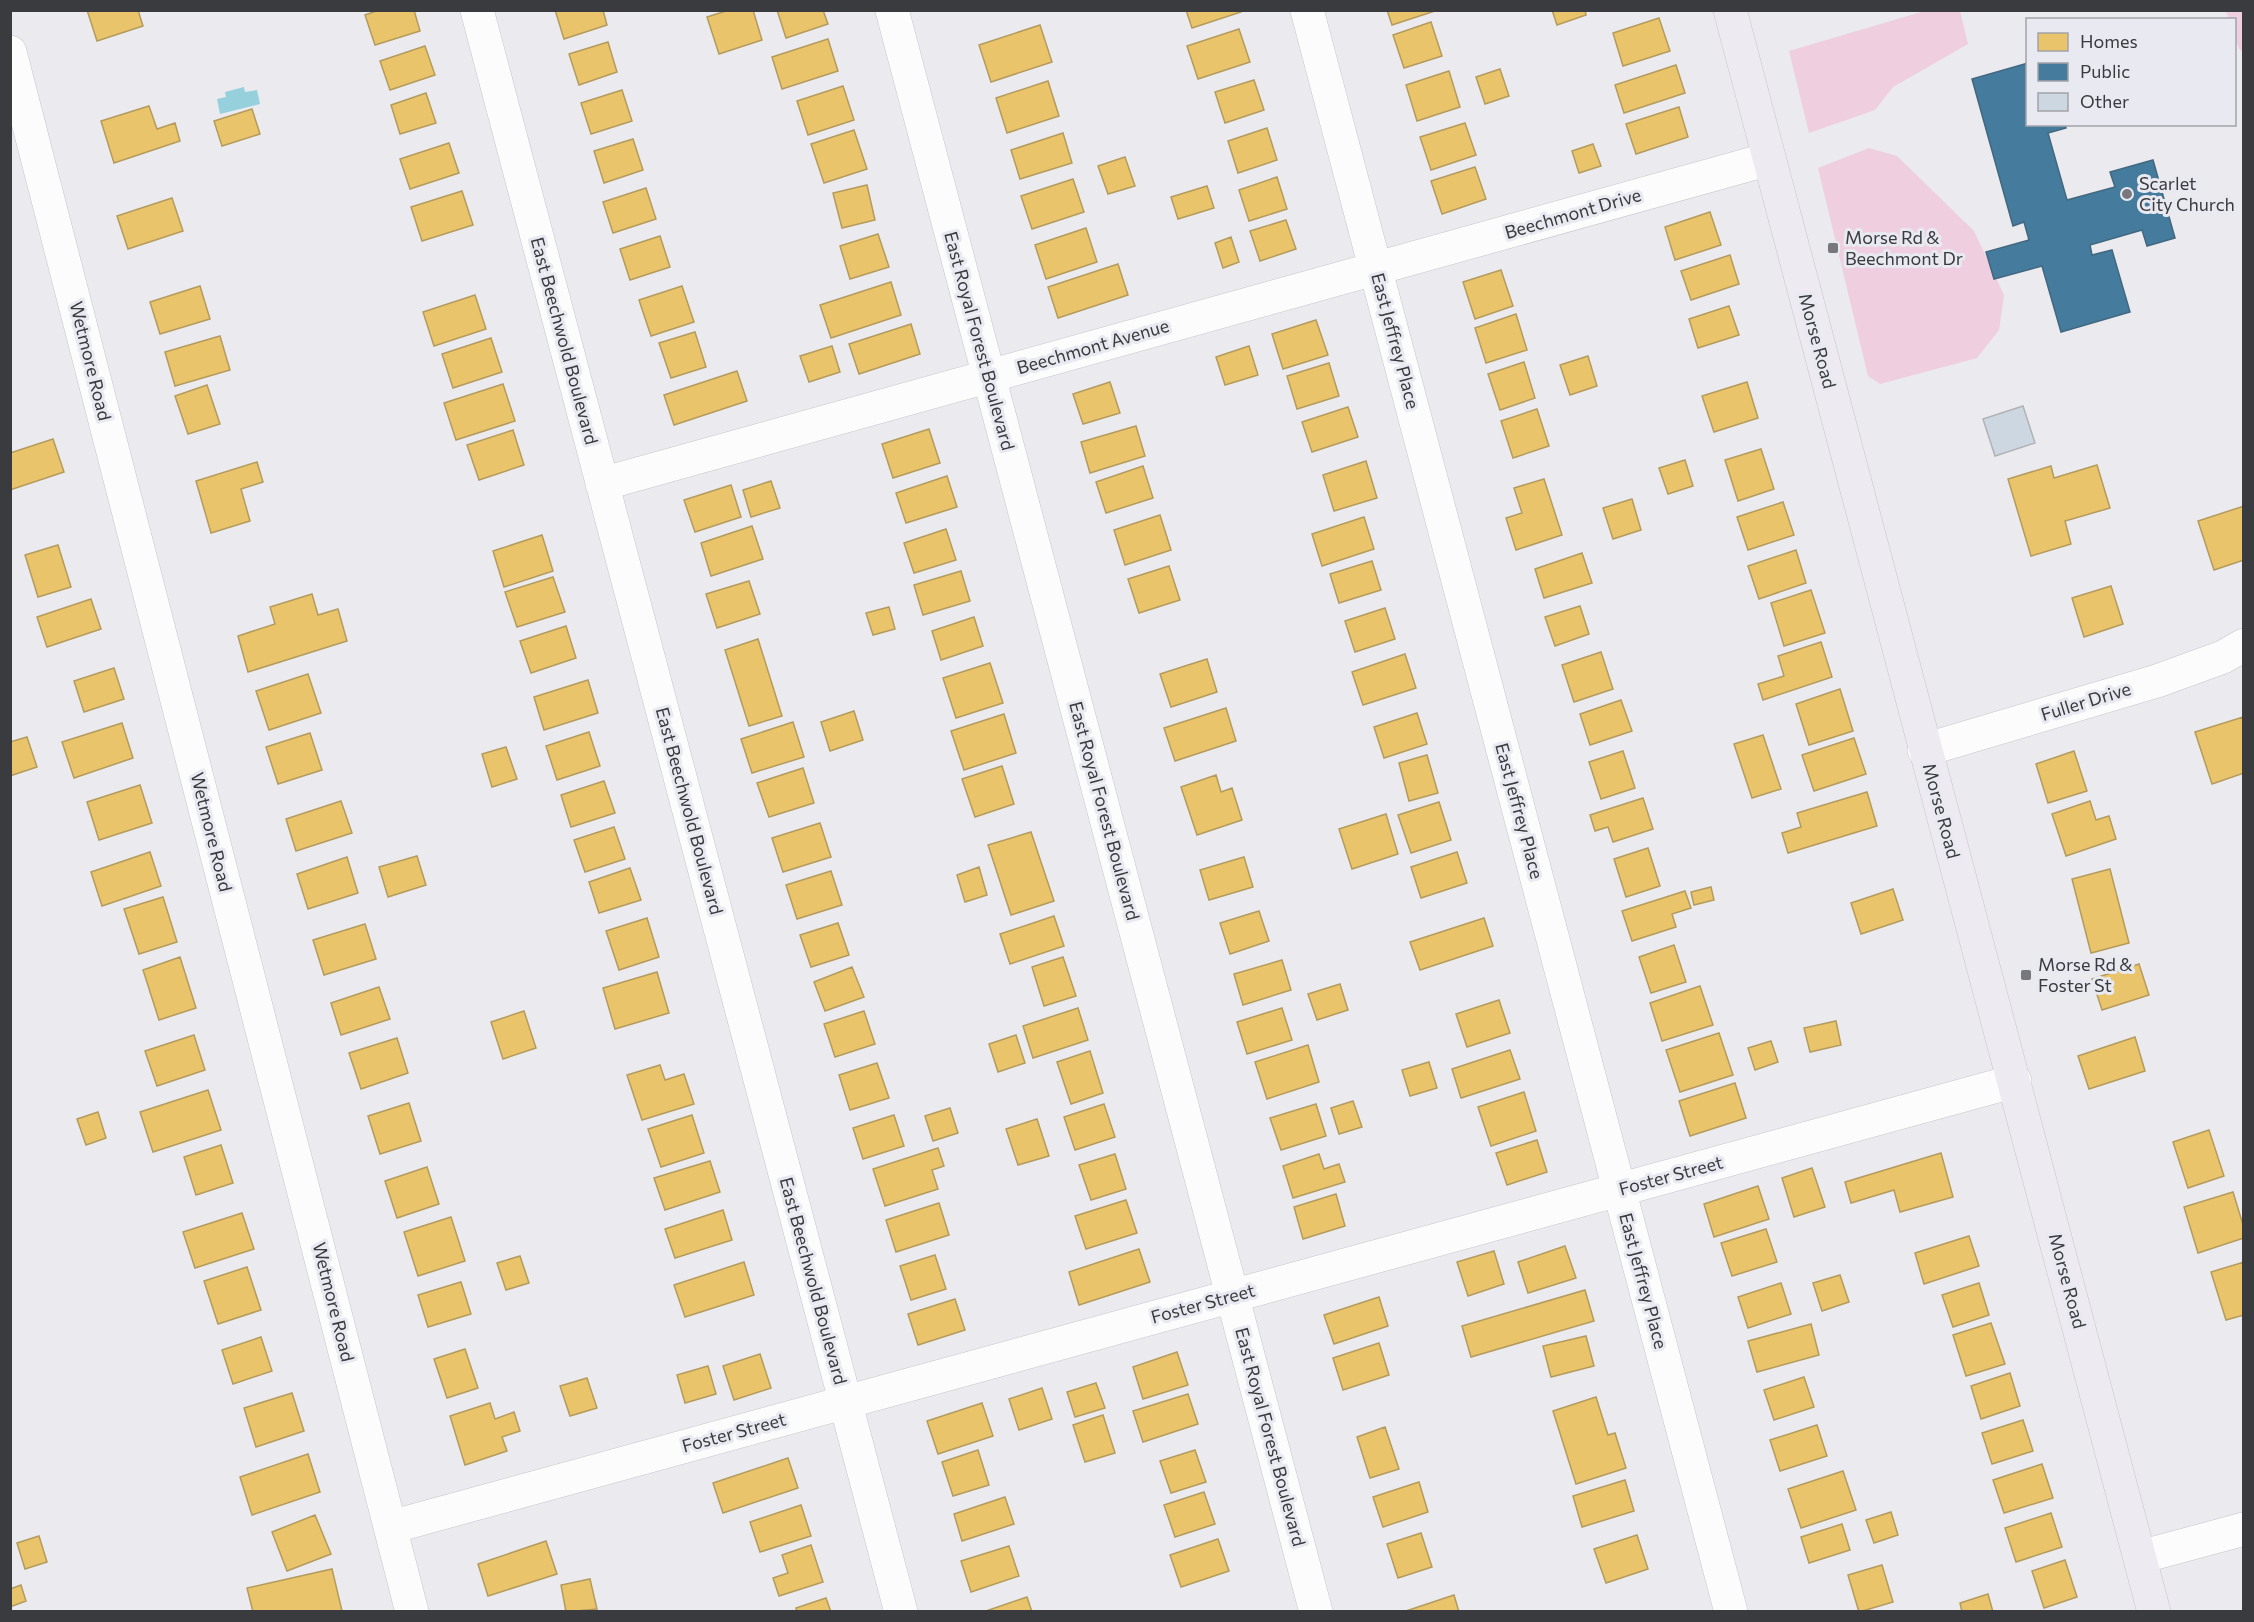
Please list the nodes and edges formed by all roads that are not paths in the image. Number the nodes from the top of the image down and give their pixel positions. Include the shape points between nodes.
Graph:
1 (477, 10) edge
2 (892, 10) edge
3 (1307, 10) edge
4 (1730, 10) edge
5 (10, 52) edge
6 (1769, 159) junction
7 (1376, 268) junction
8 (988, 376) junction
9 (602, 484) junction
10 (2244, 645) edge
11 (1924, 750) junction
12 (2015, 1081) junction
13 (1619, 1190) junction
14 (1232, 1296) junction
15 (845, 1402) junction
16 (391, 1527) junction
17 (2244, 1528) edge
18 (2140, 1557) junction
19 (412, 1611) edge
20 (901, 1611) edge
21 (1316, 1611) edge
22 (1731, 1611) edge
23 (2154, 1611) edge

1 - 9 street, East Beechwold Boulevard
2 - 8 street, East Royal Forest Boulevard
3 - 7 street, East Jeffrey Place
4 - 6 main road, Morse Road
5 - 16 street, Wetmore Road
6 - 7 street, Beechmont Drive
6 - 11 main road, Morse Road
7 - 8 street, Beechmont Avenue
7 - 13 street, East Jeffrey Place
8 - 9 street, Beechmont Avenue
8 - 14 street, East Royal Forest Boulevard
9 - 15 street, East Beechwold Boulevard
10 - 11 street, Fuller Drive via 2223,657 2157,681
11 - 12 main road, Morse Road
12 - 13 street, Foster Street
12 - 18 main road, Morse Road
13 - 14 street, Foster Street
13 - 22 street, East Jeffrey Place
14 - 15 street, Foster Street
14 - 21 street, East Royal Forest Boulevard
15 - 16 street, Foster Street
15 - 20 street, East Beechwold Boulevard
16 - 19 street, Wetmore Road
17 - 18 street
18 - 23 main road, Morse Road

